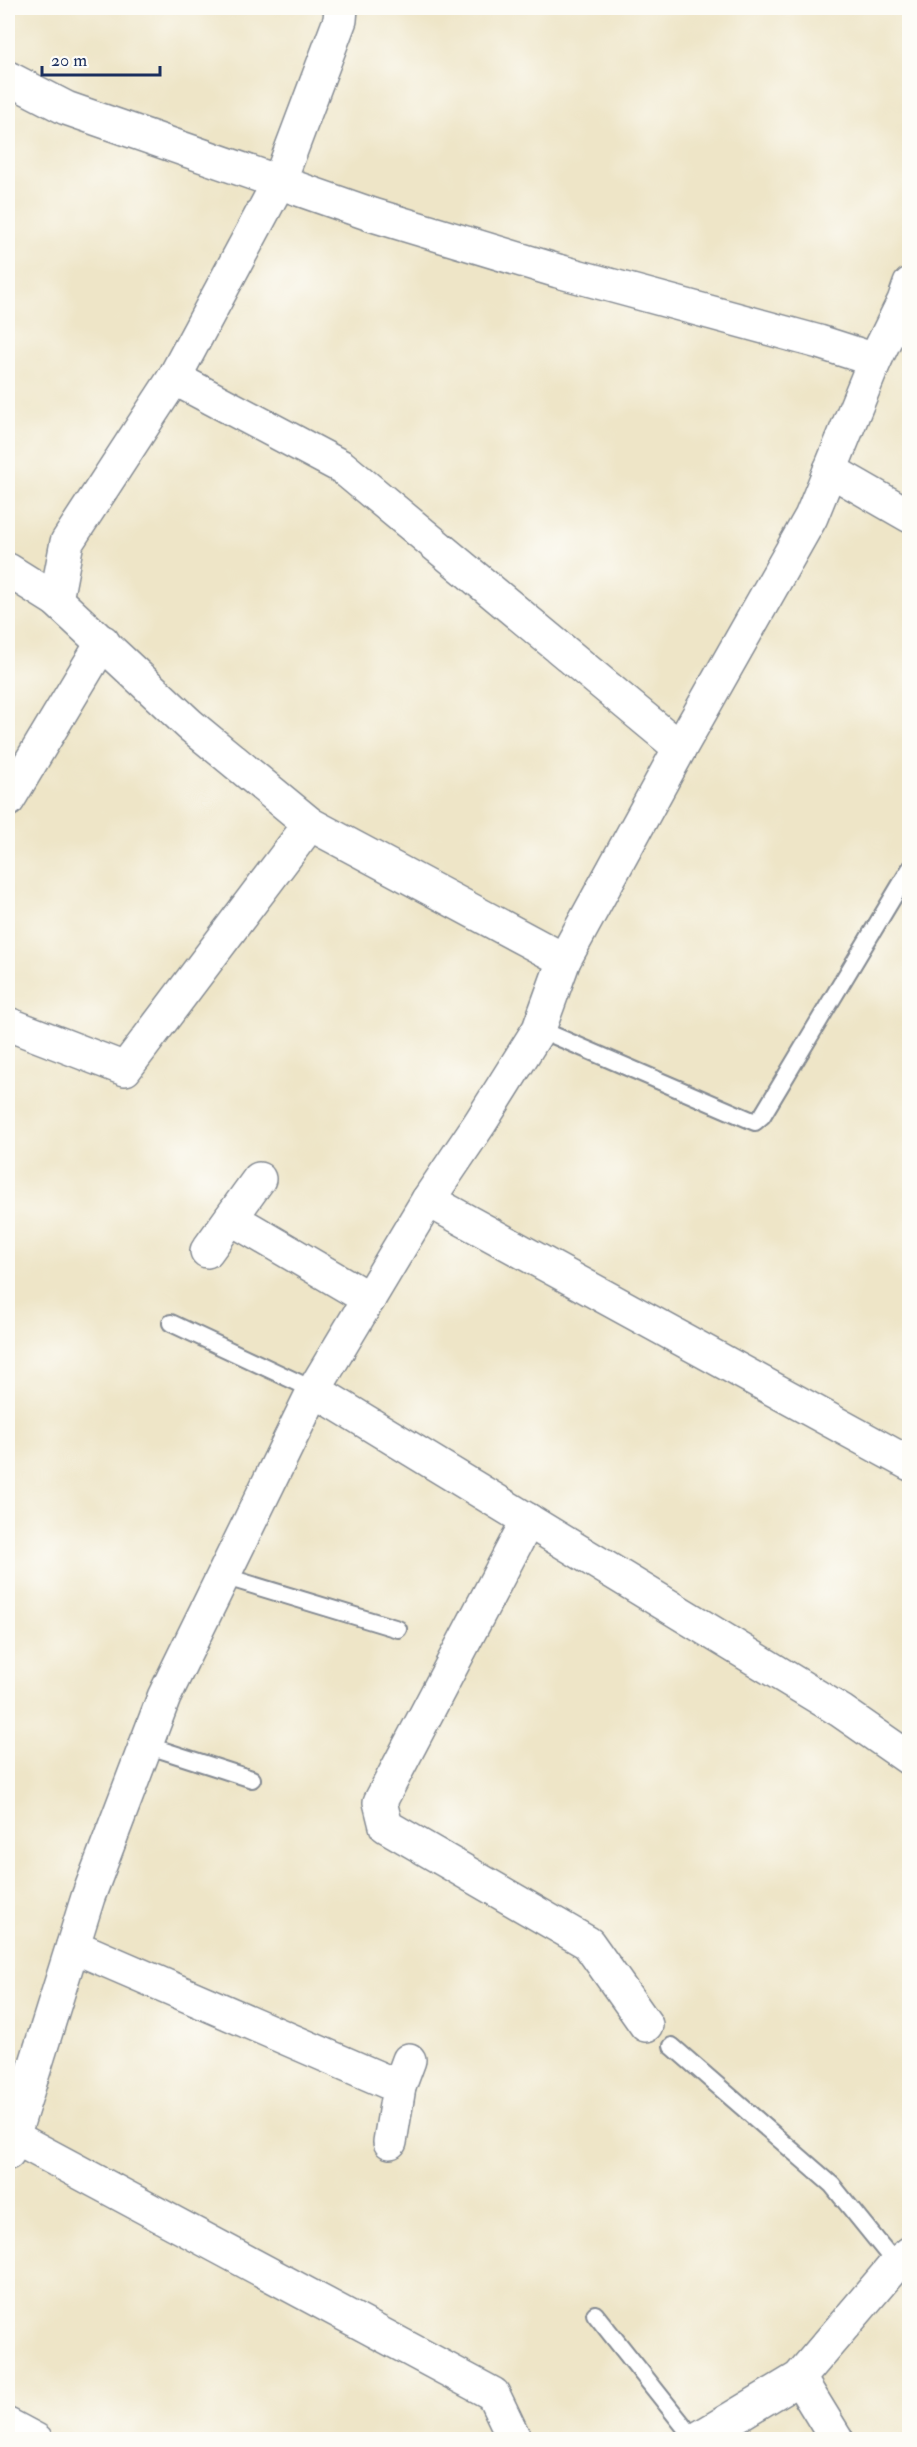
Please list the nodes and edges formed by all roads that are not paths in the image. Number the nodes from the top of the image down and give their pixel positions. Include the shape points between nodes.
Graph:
1 (341, 8) edge
2 (8, 78) edge
3 (279, 182) junction
4 (909, 285) edge
5 (875, 360) junction
6 (174, 378) junction
7 (830, 470) junction
8 (909, 516) edge
9 (8, 570) edge
10 (56, 600) junction
11 (103, 642) junction
12 (680, 748) junction
13 (8, 800) edge
14 (310, 824) junction
15 (909, 869) edge
16 (564, 960) junction
17 (8, 1024) edge
18 (539, 1029) junction
19 (259, 1179) dead end
20 (428, 1200) junction
21 (231, 1218) junction
22 (207, 1251) dead end
23 (369, 1299) junction
24 (171, 1323) dead end
25 (314, 1390) junction
26 (909, 1464) edge
27 (528, 1520) junction
28 (223, 1576) junction
29 (398, 1629) dead end
30 (146, 1745) junction
31 (909, 1759) edge
32 (252, 1779) dead end
33 (73, 1946) junction
34 (646, 2025) dead end
35 (672, 2046) dead end
36 (10, 2141) edge
37 (390, 2142) dead end
38 (903, 2259) edge
39 (596, 2314) dead end
40 (799, 2378) junction
41 (8, 2425) edge
42 (36, 2439) edge
43 (515, 2439) edge
44 (695, 2439) edge
45 (837, 2439) edge

1 - 3 street via 340,20
2 - 3 street via 66,108
3 - 5 street via 558,271
3 - 6 street
4 - 5 street
5 - 7 street
6 - 10 street via 67,542
6 - 12 street via 342,467
7 - 8 street
7 - 12 street via 812,517
9 - 10 street
10 - 11 street
11 - 13 street
11 - 14 street via 190,725
12 - 16 street
14 - 16 street
14 - 17 street via 125,1069
15 - 18 lane via 755,1122
16 - 18 street
18 - 20 street
19 - 21 street
20 - 23 street
20 - 26 street
21 - 22 street
21 - 23 street
23 - 25 street
24 - 25 lane
25 - 27 street
25 - 28 street
27 - 31 street via 841,1711
27 - 34 street via 380,1802 386,1826 588,1943
28 - 29 lane
28 - 30 street via 164,1697
30 - 32 lane
30 - 33 street
33 - 36 street
33 - 37 street via 404,2074
35 - 38 lane via 832,2185
36 - 43 street via 493,2394
38 - 40 street
39 - 44 lane
40 - 44 street
40 - 45 street
41 - 42 street

